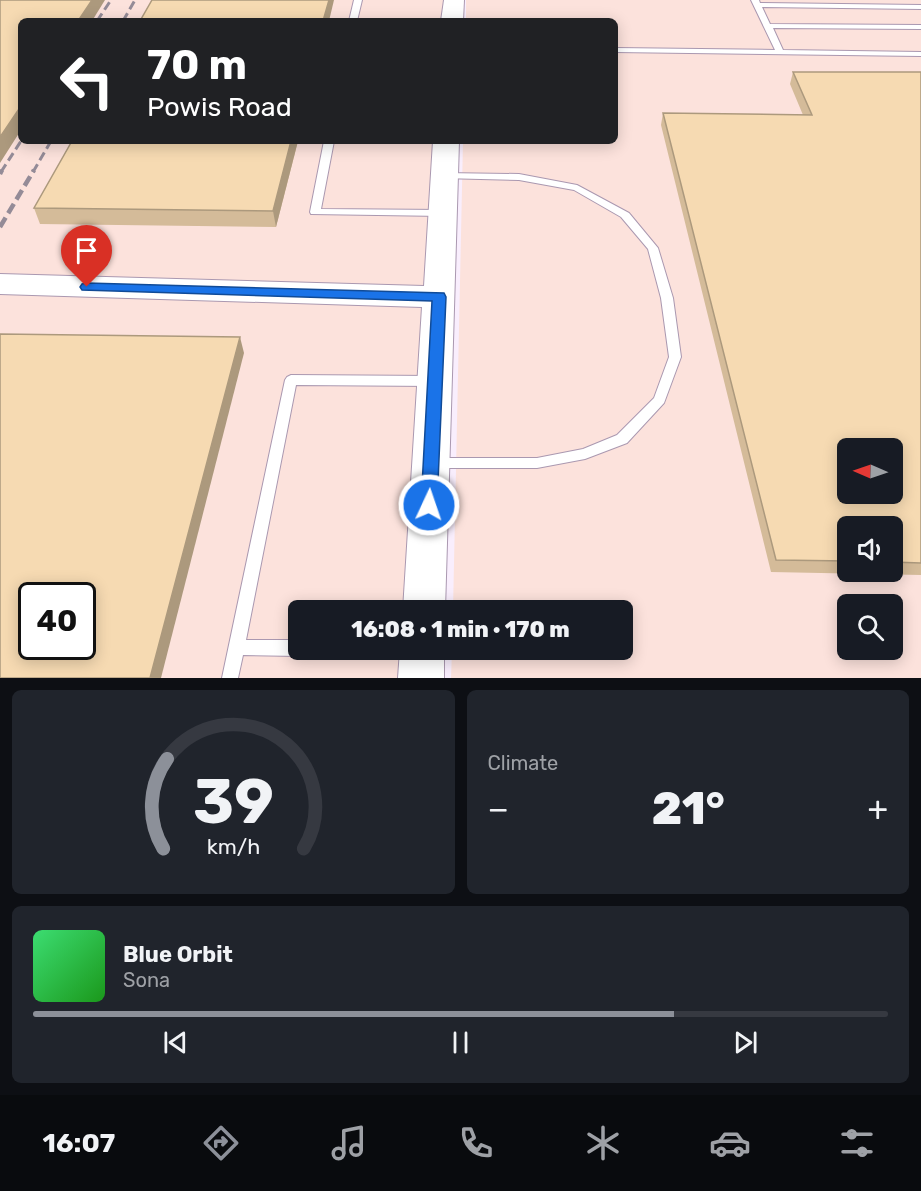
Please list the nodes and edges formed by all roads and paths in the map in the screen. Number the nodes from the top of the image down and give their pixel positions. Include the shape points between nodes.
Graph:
1 (357, 0) edge
2 (454, 0) edge
3 (756, 3) edge
4 (921, 7) edge
5 (354, 18) edge
6 (452, 18) edge
7 (768, 26) junction
8 (921, 27) edge
9 (618, 50) edge
10 (780, 52) junction
11 (921, 54) edge
12 (328, 144) edge
13 (446, 144) edge
14 (444, 176) junction
15 (443, 213) junction
16 (0, 285) edge
17 (439, 297) junction
18 (435, 381) junction
19 (431, 463) junction
20 (424, 600) edge
21 (236, 647) junction
22 (288, 648) edge
23 (422, 660) edge
24 (230, 678) edge
25 (421, 678) edge

1 - 5 lane
2 - 6 street
3 - 4 lane
3 - 7 lane
7 - 8 lane
7 - 10 lane
9 - 10 lane
10 - 11 lane
12 - 15 lane via 315,212
13 - 14 street
14 - 15 street
14 - 19 lane via 519,177 577,189 625,215 653,248 667,298 675,357 659,400 622,439 585,454 537,463
15 - 17 street
16 - 17 street
17 - 18 street
18 - 19 street
18 - 21 lane via 291,380
19 - 20 street
21 - 22 lane
21 - 24 lane
23 - 25 street

